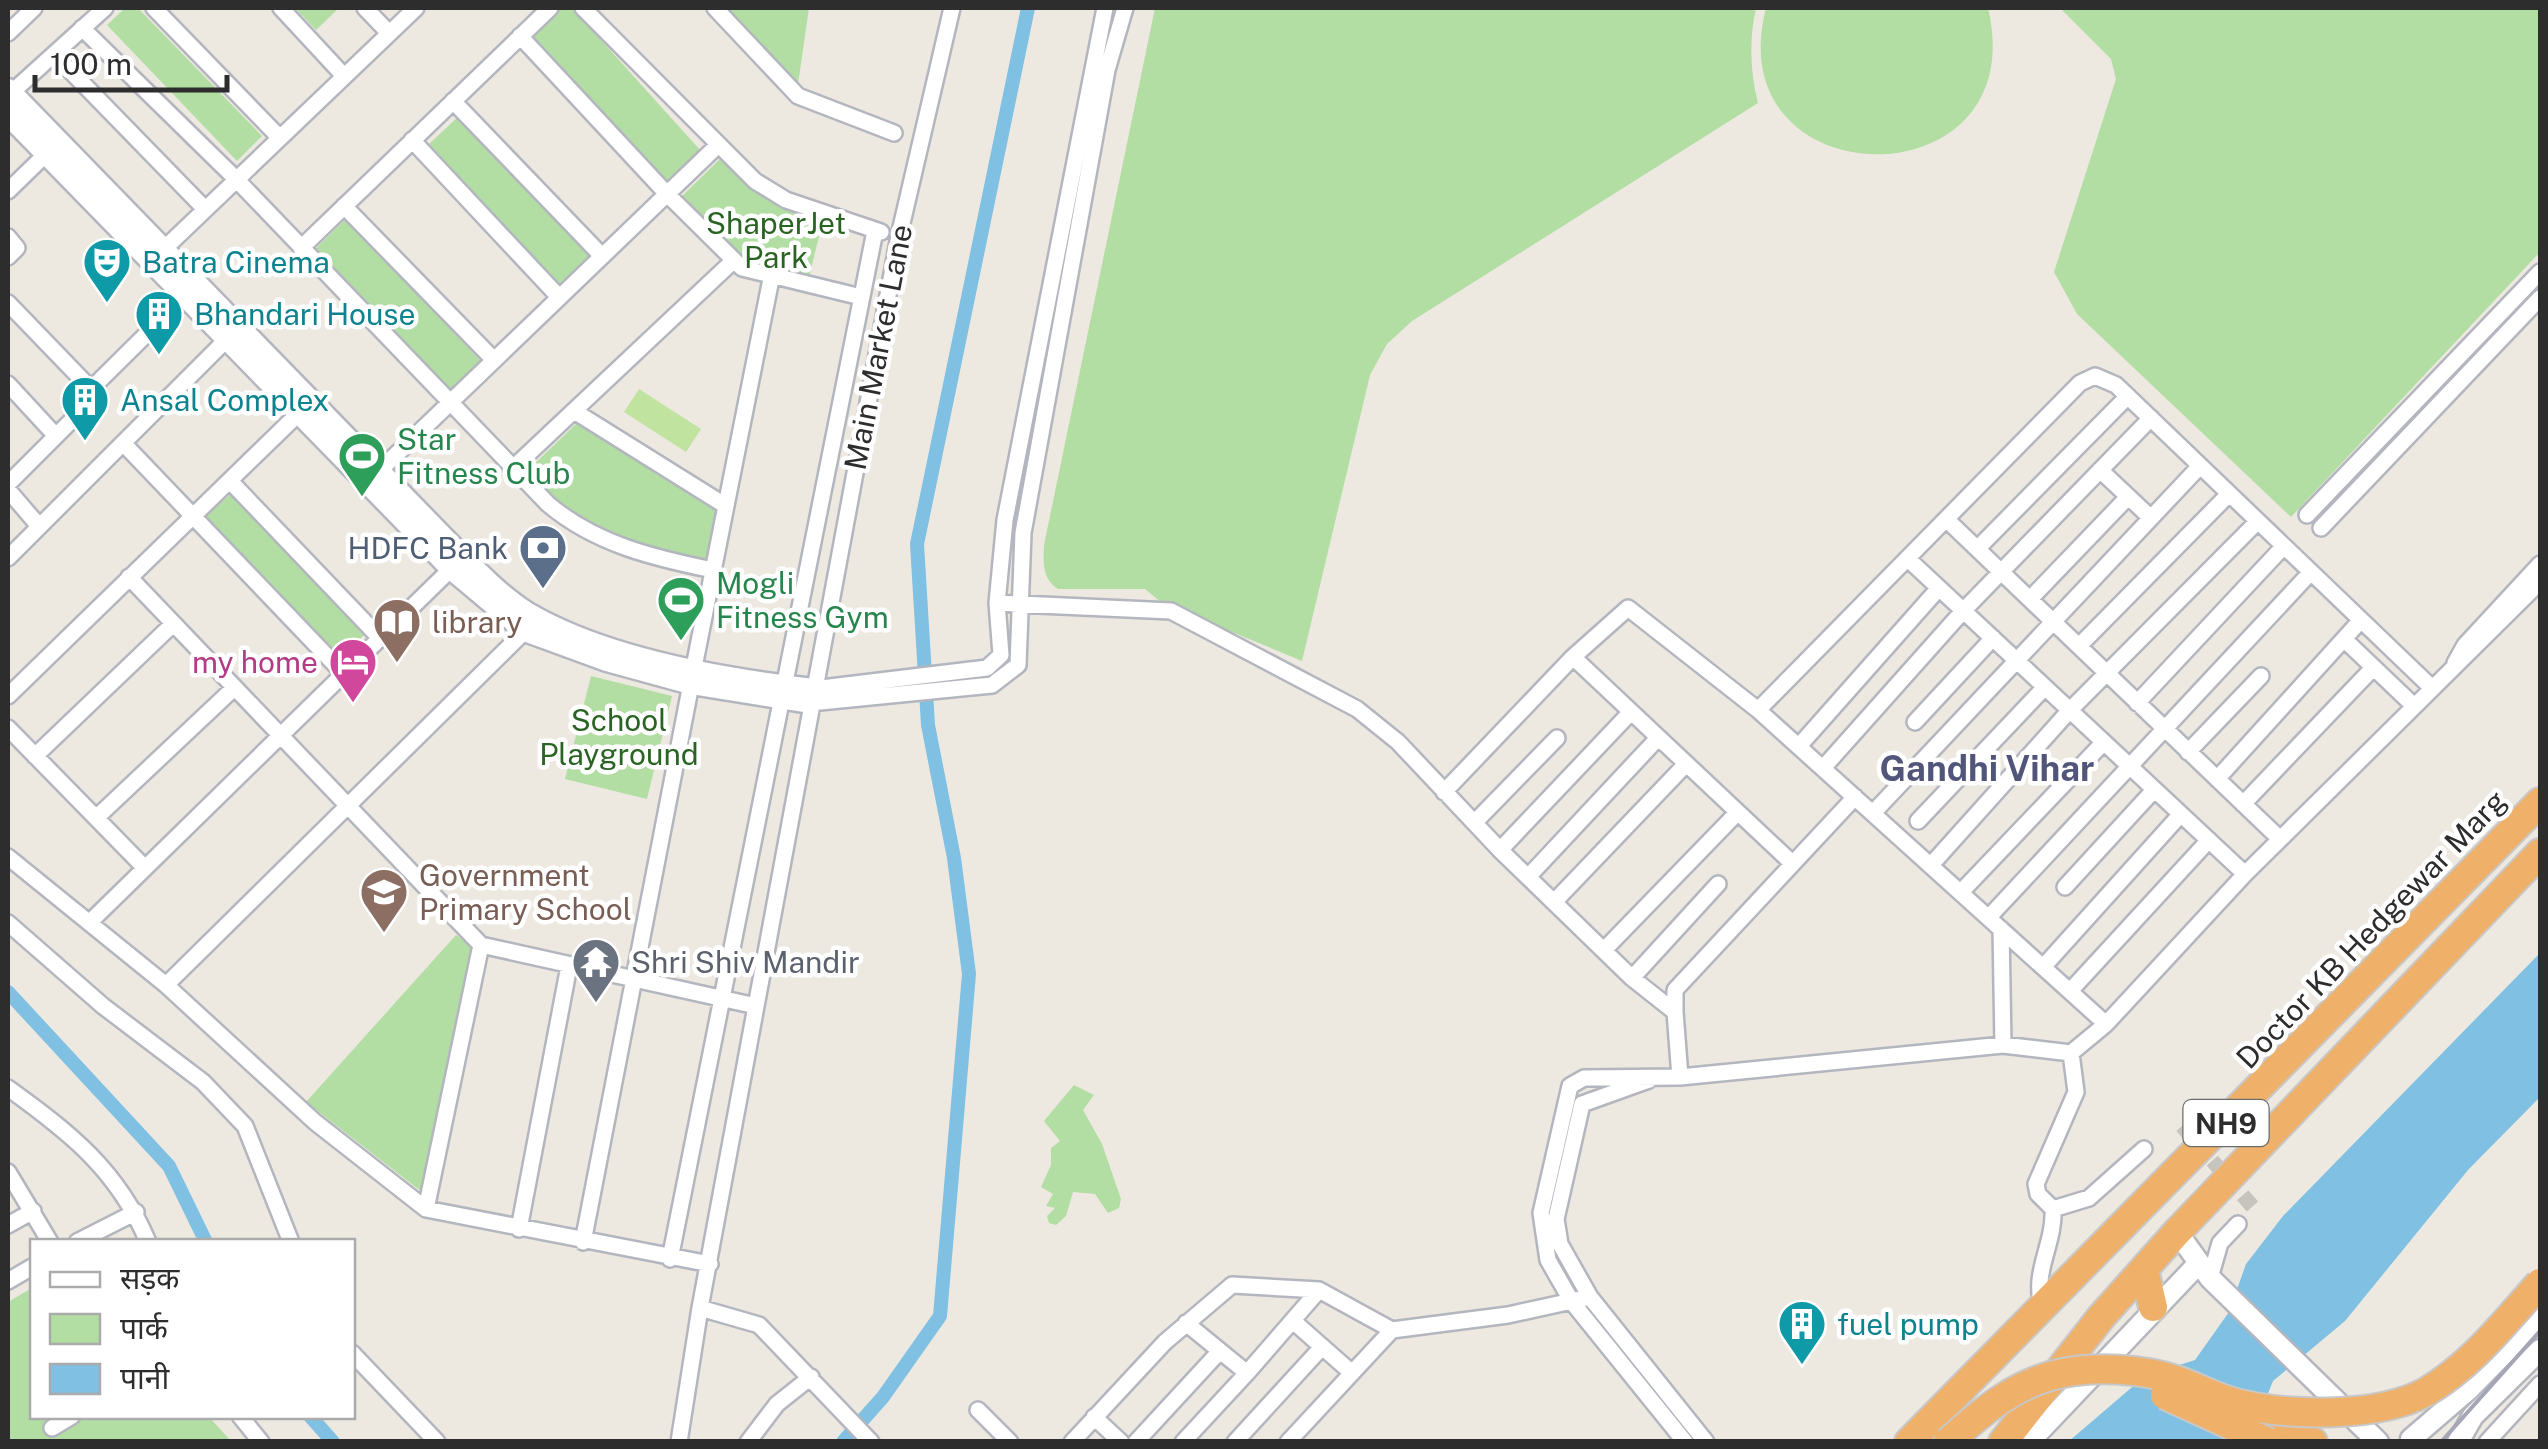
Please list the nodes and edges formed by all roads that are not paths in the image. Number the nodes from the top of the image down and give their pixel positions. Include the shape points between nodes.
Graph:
1 (34, 8) edge
2 (105, 8) edge
3 (154, 8) edge
4 (280, 8) edge
5 (365, 8) edge
6 (416, 8) edge
7 (550, 8) edge
8 (583, 8) edge
9 (715, 8) edge
10 (952, 8) edge
11 (1105, 8) edge
12 (1124, 8) edge
13 (82, 28) junction
14 (8, 33) edge
15 (389, 33) junction
16 (520, 36) junction
17 (55, 55) junction
18 (344, 76) junction
19 (9, 91) edge
20 (453, 101) junction
21 (8, 115) edge
22 (894, 133) dead end
23 (280, 138) junction
24 (412, 140) junction
25 (717, 146) junction
26 (47, 153) junction
27 (236, 179) junction
28 (8, 191) edge
29 (667, 194) junction
30 (344, 206) junction
31 (205, 209) junction
32 (874, 231) junction
33 (898, 236) junction
34 (8, 238) edge
35 (301, 248) junction
36 (164, 249) junction
37 (8, 256) edge
38 (602, 256) junction
39 (732, 262) junction
40 (2540, 272) edge
41 (771, 279) junction
42 (185, 296) junction
43 (861, 297) junction
44 (559, 298) junction
45 (2540, 298) edge
46 (8, 303) edge
47 (228, 338) junction
48 (494, 360) junction
49 (8, 384) edge
50 (91, 389) junction
51 (2128, 396) junction
52 (449, 404) junction
53 (574, 412) junction
54 (298, 413) junction
55 (2151, 418) junction
56 (56, 436) junction
57 (122, 443) junction
58 (2200, 466) junction
59 (512, 469) junction
60 (380, 470) junction
61 (2100, 470) junction
62 (230, 481) junction
63 (8, 487) edge
64 (2229, 494) junction
65 (2128, 497) junction
66 (726, 506) junction
67 (2307, 515) dead end
68 (192, 516) junction
69 (2151, 518) junction
70 (1946, 519) junction
71 (2258, 521) junction
72 (40, 526) junction
73 (2321, 528) dead end
74 (2284, 546) junction
75 (1977, 549) junction
76 (8, 558) edge
77 (1908, 559) junction
78 (457, 563) junction
79 (2540, 564) edge
80 (713, 570) junction
81 (2002, 572) junction
82 (2311, 572) junction
83 (130, 577) junction
84 (2540, 582) edge
85 (1939, 588) junction
86 (2030, 600) junction
87 (996, 603) junction
88 (1017, 603) junction
89 (1964, 611) junction
90 (2361, 620) junction
91 (526, 622) junction
92 (2054, 622) junction
93 (174, 624) junction
94 (380, 638) junction
95 (1993, 638) junction
96 (2346, 641) junction
97 (2079, 646) junction
98 (1573, 656) junction
99 (2017, 660) junction
100 (2455, 663) junction
101 (980, 668) junction
102 (2373, 668) junction
103 (2107, 673) junction
104 (344, 674) junction
105 (692, 675) junction
106 (2261, 676) dead end
107 (992, 685) junction
108 (2045, 687) junction
109 (2431, 687) junction
110 (234, 688) junction
111 (886, 690) junction
112 (783, 693) junction
113 (8, 696) edge
114 (812, 696) junction
115 (2137, 702) junction
116 (2413, 705) junction
117 (1758, 710) junction
118 (2070, 710) junction
119 (1630, 713) junction
120 (1914, 722) dead end
121 (8, 728) edge
122 (2166, 730) junction
123 (280, 736) junction
124 (1557, 738) dead end
125 (1658, 738) junction
126 (2103, 743) junction
127 (1799, 746) junction
128 (2188, 752) junction
129 (36, 756) junction
130 (1686, 764) junction
131 (2129, 766) junction
132 (1823, 768) junction
133 (2217, 779) junction
134 (2154, 790) junction
135 (1444, 792) junction
136 (1855, 797) junction
137 (2540, 802) edge
138 (2243, 804) junction
139 (348, 806) junction
140 (1737, 812) junction
141 (1873, 813) junction
142 (2182, 814) junction
143 (96, 818) junction
144 (1918, 820) dead end
145 (1475, 822) junction
146 (2280, 839) junction
147 (2210, 840) junction
148 (1500, 850) junction
149 (2540, 853) edge
150 (8, 857) edge
151 (1792, 863) junction
152 (1931, 865) junction
153 (145, 868) junction
154 (2246, 874) junction
155 (1528, 876) junction
156 (1718, 884) dead end
157 (2065, 888) dead end
158 (1962, 892) junction
159 (1555, 902) junction
160 (90, 922) junction
161 (8, 923) edge
162 (1995, 923) junction
163 (481, 945) junction
164 (1604, 950) junction
165 (568, 966) junction
166 (2044, 966) junction
167 (1632, 978) junction
168 (632, 980) junction
169 (166, 986) junction
170 (2071, 990) junction
171 (724, 999) junction
172 (756, 1006) junction
173 (1675, 1012) junction
174 (2106, 1024) junction
175 (2002, 1045) junction
176 (2071, 1053) junction
177 (1680, 1077) junction
178 (1648, 1080) junction
179 (8, 1088) edge
180 (2144, 1150) dead end
181 (10, 1182) edge
182 (2053, 1209) junction
183 (426, 1210) junction
184 (33, 1211) junction
185 (136, 1212) junction
186 (2238, 1224) dead end
187 (8, 1225) edge
188 (519, 1229) junction
189 (2177, 1232) junction
190 (48, 1239) edge
191 (83, 1239) edge
192 (147, 1239) edge
193 (289, 1239) edge
194 (583, 1242) junction
195 (670, 1258) junction
196 (710, 1264) junction
197 (30, 1267) edge
198 (2144, 1270) junction
199 (2205, 1270) junction
200 (8, 1281) edge
201 (2540, 1283) edge
202 (1319, 1290) junction
203 (1590, 1297) junction
204 (1572, 1302) junction
205 (2153, 1306) junction
206 (700, 1308) junction
207 (2043, 1308) junction
208 (2540, 1317) edge
209 (1293, 1321) junction
210 (1186, 1322) junction
211 (1392, 1330) junction
212 (1322, 1347) junction
213 (2540, 1350) edge
214 (1220, 1351) junction
215 (355, 1356) edge
216 (1246, 1373) junction
217 (1352, 1373) junction
218 (814, 1380) junction
219 (2539, 1389) edge
220 (2240, 1404) junction
221 (978, 1410) dead end
222 (1094, 1418) junction
223 (67, 1419) edge
224 (242, 1419) edge
225 (52, 1428) dead end
226 (1939, 1431) edge
227 (2411, 1440) edge
228 (260, 1442) edge
229 (437, 1442) edge
230 (679, 1442) edge
231 (748, 1442) edge
232 (871, 1442) edge
233 (1010, 1442) edge
234 (1072, 1442) edge
235 (1121, 1442) edge
236 (1136, 1442) edge
237 (1184, 1442) edge
238 (1235, 1442) edge
239 (1288, 1442) edge
240 (1685, 1442) edge
241 (1706, 1442) edge
242 (1910, 1442) edge
243 (1968, 1442) edge
244 (2003, 1442) edge
245 (2029, 1442) edge
246 (2268, 1442) edge
247 (2313, 1442) edge
248 (2378, 1442) edge
249 (2458, 1442) edge
250 (2487, 1442) edge

1 - 14 street
2 - 13 street
3 - 23 street
4 - 18 street
5 - 15 street
6 - 15 street
7 - 16 street
8 - 25 street
9 - 22 street via 798,96
10 - 33 street, Main Market Lane
11 - 87 street via 1005,520
12 - 88 street via 1065,292
13 - 17 street
13 - 27 street
15 - 18 street
16 - 20 street
16 - 29 street
17 - 19 street
17 - 31 street
18 - 23 street
19 - 36 street
20 - 24 street
20 - 38 street
21 - 26 street
23 - 27 street
24 - 30 street
24 - 44 street
25 - 29 street
25 - 32 street via 786,200
26 - 28 street
26 - 42 street
27 - 31 street
27 - 35 street
29 - 38 street
29 - 39 street
30 - 35 street
30 - 48 street
31 - 36 street
32 - 33 street
32 - 43 street
33 - 114 street, Main Market Lane
34 - 37 street via 17,248
35 - 52 street
36 - 60 street
38 - 44 street
39 - 41 street
39 - 53 street
40 - 67 street
41 - 43 street
41 - 66 street
42 - 47 street
42 - 50 street
43 - 112 street
44 - 48 street
45 - 73 street
46 - 50 street
47 - 54 street
47 - 57 street
48 - 52 street
49 - 56 street
50 - 56 street via 97,396
51 - 55 street
51 - 70 street via 2106,378 2080,383
51 - 75 street
52 - 59 street
52 - 60 street
53 - 59 street
53 - 66 street
54 - 62 street
54 - 78 street
55 - 58 street
55 - 61 street
56 - 63 street
57 - 68 street
57 - 72 street
58 - 64 street
58 - 69 street
59 - 80 street via 566,520 628,550
60 - 78 street
61 - 65 street
61 - 81 street
62 - 68 street
62 - 94 street
63 - 72 street
64 - 71 street
64 - 97 street
65 - 69 street
65 - 86 street
66 - 80 street
68 - 83 street
68 - 104 street
69 - 92 street
70 - 75 street
70 - 77 street
71 - 74 street
71 - 103 street
72 - 76 street
74 - 82 street
74 - 115 street
75 - 81 street
77 - 85 street
77 - 117 street
78 - 91 street
78 - 94 street
79 - 100 street
80 - 105 street
81 - 86 street
81 - 89 street
82 - 90 street
82 - 122 street
83 - 93 street
83 - 113 street
84 - 100 street via 2472,654
85 - 89 street
85 - 127 street
86 - 92 street
87 - 88 street
87 - 101 street via 1001,655
88 - 107 street via 1021,658
88 - 135 street via 1148,607 1192,620 1357,709
89 - 95 street
89 - 132 street
90 - 96 street
90 - 109 street
91 - 105 street via 606,661
91 - 139 street
92 - 97 street
92 - 99 street
93 - 110 street
93 - 129 street
94 - 104 street via 356,653
95 - 99 street
95 - 120 street
96 - 102 street
96 - 133 street
97 - 103 street
98 - 117 street via 1633,608
98 - 119 street
98 - 135 street
99 - 108 street
99 - 141 street
100 - 109 street
101 - 107 street
101 - 111 street
102 - 116 street
102 - 138 street
103 - 115 street
103 - 118 street
104 - 123 street
105 - 112 street
105 - 168 street
106 - 128 street
107 - 111 street
108 - 118 street
108 - 144 street
109 - 116 street
110 - 123 street
110 - 143 street
111 - 114 street
112 - 114 street
112 - 171 street
114 - 172 street, Main Market Lane
115 - 122 street
116 - 146 street
117 - 127 street
118 - 126 street
118 - 152 street
119 - 125 street
119 - 148 street
121 - 129 street
122 - 128 street
122 - 131 street
123 - 139 street
123 - 153 street
124 - 145 street
125 - 130 street
125 - 155 street
126 - 131 street
126 - 158 street
127 - 132 street
128 - 133 street
129 - 143 street
130 - 140 street
130 - 159 street
131 - 134 street
131 - 162 street
132 - 136 street
133 - 138 street
134 - 142 street
134 - 157 street
135 - 145 street
136 - 141 street
136 - 151 street
137 - 207 highway, Doctor KB Hedgewar Marg / NH9
138 - 146 street
139 - 163 street
139 - 169 street
140 - 151 street
140 - 164 street
141 - 152 street
142 - 147 street
142 - 166 street
143 - 153 street
145 - 148 street
146 - 154 street
147 - 154 street
147 - 170 street
148 - 155 street
149 - 189 highway, NH9
150 - 160 street
151 - 173 street via 1675,990
152 - 158 street
153 - 160 street
154 - 174 street
155 - 159 street
156 - 167 street
158 - 162 street
159 - 164 street
160 - 169 street
161 - 193 street via 203,1082 244,1126
162 - 166 street
162 - 175 street
163 - 165 street
163 - 183 street
164 - 167 street
165 - 168 street
165 - 188 street
166 - 170 street
167 - 173 street
168 - 171 street
168 - 194 street
169 - 183 street via 315,1122
170 - 174 street
171 - 172 street
171 - 195 street
172 - 196 street, Main Market Lane
173 - 177 street
174 - 176 street
175 - 176 street
175 - 177 street
176 - 182 street via 2076,1092 2036,1184
177 - 178 street
178 - 203 street via 1586,1100 1578,1112 1556,1219 1560,1244
178 - 204 street via 1584,1078 1564,1098 1541,1240
179 - 185 street via 98,1158
180 - 182 street via 2089,1198
181 - 184 street
182 - 207 street via 2038,1288
183 - 188 street
184 - 187 street
184 - 190 street
185 - 191 street
185 - 192 street
186 - 199 street
188 - 194 street
189 - 198 highway, NH9
189 - 199 street
194 - 195 street
195 - 196 street
196 - 206 street, Main Market Lane
197 - 200 street
198 - 205 highway
198 - 244 highway, NH9
199 - 205 street
199 - 248 street
201 - 220 highway, bridge via 2463,1368 2423,1393 2379,1410
202 - 209 street
202 - 210 street via 1232,1285
202 - 211 street
203 - 204 street
203 - 241 street
204 - 211 street
204 - 240 street
205 - 245 street
206 - 218 street via 759,1325
206 - 230 street, Main Market Lane
207 - 226 highway, Doctor KB Hedgewar Marg / NH9
208 - 227 street
209 - 212 street
209 - 216 street
210 - 214 street
210 - 222 street
211 - 217 street
212 - 217 street
212 - 238 street
213 - 249 street via 2474,1416
214 - 216 street
214 - 236 street
215 - 229 street
216 - 237 street
217 - 239 street
218 - 231 street via 777,1404
218 - 232 street
219 - 250 street
220 - 226 highway, bridge via 2170,1378 2100,1369 2063,1372
220 - 247 highway, bridge
221 - 233 street
222 - 234 street
222 - 235 street
223 - 225 street
224 - 228 street
226 - 242 highway, Doctor KB Hedgewar Marg / NH9
226 - 243 highway via 1957,1424
243 - 246 highway, bridge via 2011,1408 2086,1384 2163,1394

